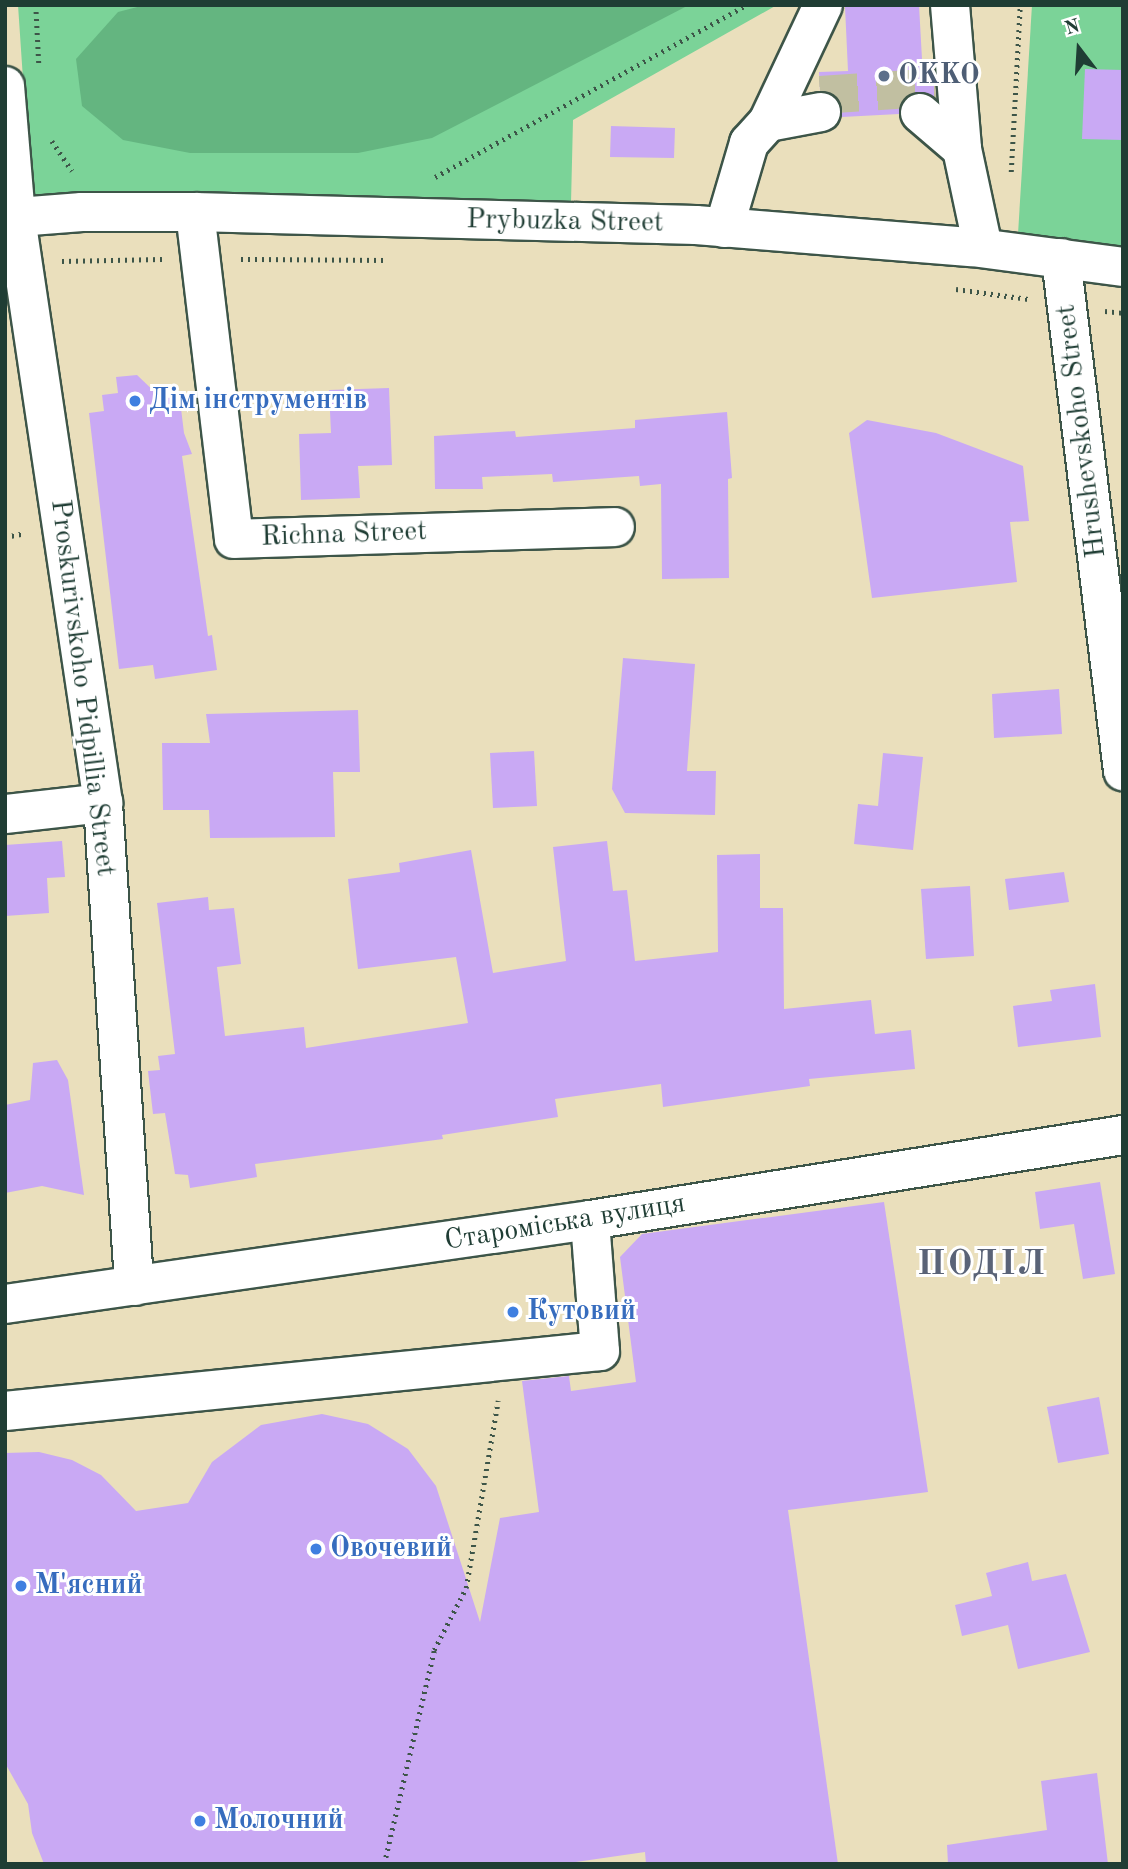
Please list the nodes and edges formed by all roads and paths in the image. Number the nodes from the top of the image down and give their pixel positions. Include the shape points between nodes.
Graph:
1 (36, 5) edge
2 (747, 5) edge
3 (823, 5) edge
4 (950, 5) edge
5 (1020, 5) edge
6 (37, 38) dead end
7 (5, 86) edge
8 (821, 103) tunnel mouth
9 (775, 109) junction
10 (920, 113) dead end
11 (961, 149) junction
12 (1010, 180) dead end
13 (427, 181) dead end
14 (195, 212) junction
15 (11, 218) edge
16 (724, 228) junction
17 (983, 248) junction
18 (1061, 258) junction
19 (200, 259) junction
20 (396, 261) dead end
21 (22, 262) junction
22 (1123, 267) edge
23 (942, 287) dead end
24 (1067, 305) junction
25 (1123, 313) edge
26 (615, 527) dead end
27 (1123, 771) edge
28 (103, 803) junction
29 (5, 814) edge
30 (1123, 1135) edge
31 (590, 1220) junction
32 (134, 1286) junction
33 (5, 1304) edge
34 (505, 1360) junction
35 (5, 1411) edge
36 (384, 1864) edge

1 - 6 path
2 - 13 path via 466,164
3 - 9 street
4 - 11 street
5 - 12 path
7 - 15 street, Proskurivskoho Pidpillia Street
8 - 9 street
9 - 16 street via 749,143
10 - 11 street
11 - 17 street
14 - 15 street, Prybuzka Street
14 - 16 street, Prybuzka Street
14 - 19 street, Richna Street
15 - 21 street, Proskurivskoho Pidpillia Street
16 - 17 street, Prybuzka Street
17 - 18 street, Prybuzka Street
18 - 22 street, Prybuzka Street
18 - 24 street, Hrushevskoho Street
19 - 20 path
19 - 21 path
19 - 26 street, Richna Street via 234,539
21 - 28 street, Proskurivskoho Pidpillia Street
23 - 24 path
24 - 25 path
24 - 27 street, Hrushevskoho Street
28 - 29 street
28 - 32 street, Proskurivskoho Pidpillia Street
30 - 31 street, Староміська вулиця
31 - 32 street, Староміська вулиця
31 - 34 street via 600,1351
32 - 33 street, Староміська вулиця
34 - 35 street
34 - 36 path via 466,1588 434,1650

